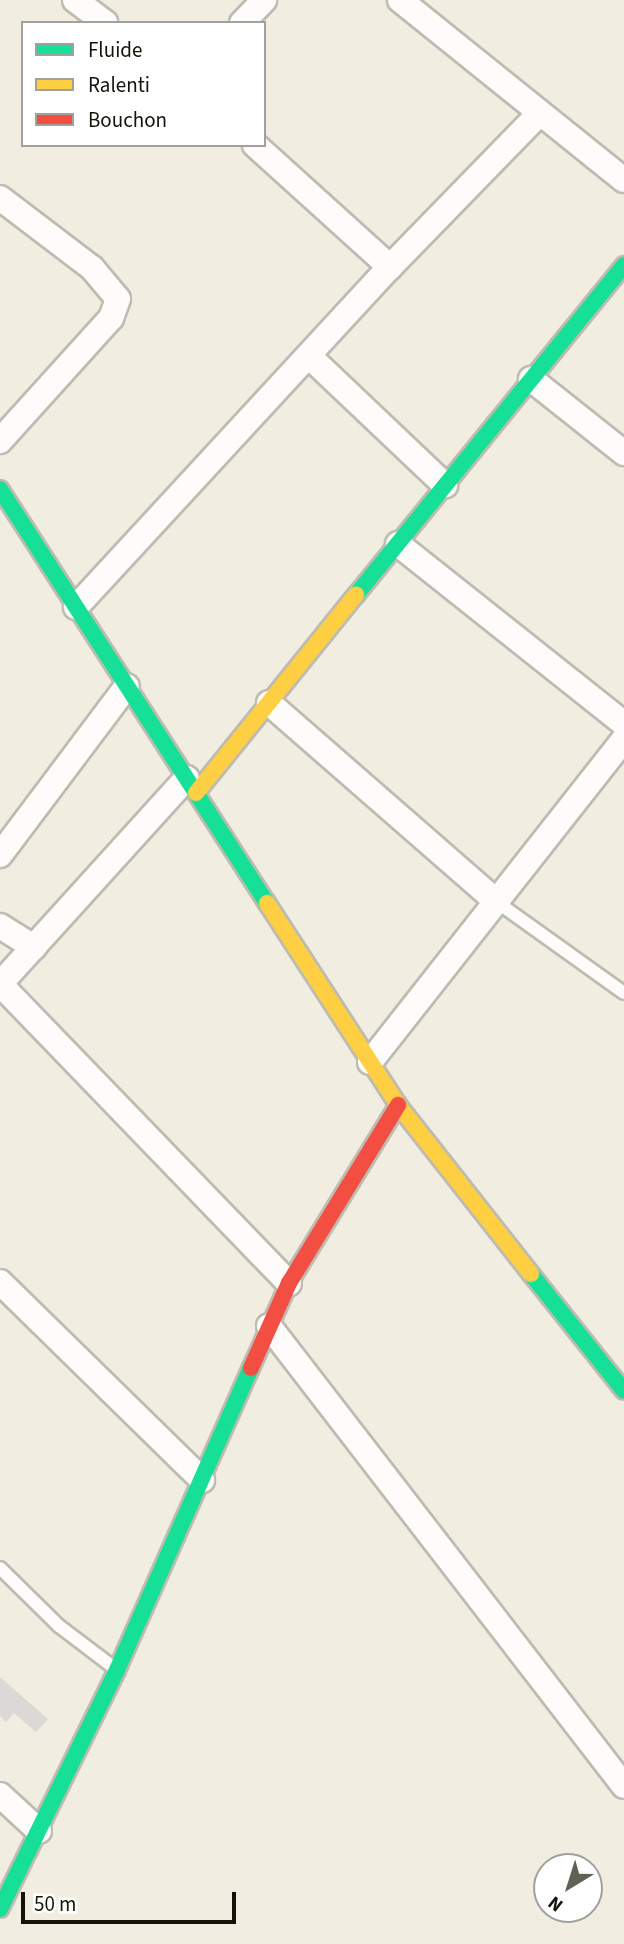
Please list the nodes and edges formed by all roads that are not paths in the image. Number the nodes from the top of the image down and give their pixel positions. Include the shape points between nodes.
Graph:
1 (75, 0) edge
2 (264, 0) edge
3 (400, 0) edge
4 (102, 21) edge
5 (244, 21) edge
6 (540, 113) junction
7 (257, 147) edge
8 (624, 180) edge
9 (0, 198) edge
10 (624, 265) edge
11 (390, 267) junction
12 (310, 358) junction
13 (531, 379) junction
14 (0, 441) edge
15 (624, 453) edge
16 (445, 485) junction
17 (4, 507) edge
18 (398, 544) junction
19 (76, 607) junction
20 (127, 686) junction
21 (269, 704) junction
22 (624, 724) edge
23 (624, 739) edge
24 (191, 785) junction
25 (0, 855) edge
26 (497, 902) junction
27 (0, 926) edge
28 (34, 947) junction
29 (0, 984) edge
30 (624, 993) edge
31 (370, 1062) junction
32 (397, 1105) junction
33 (0, 1282) edge
34 (289, 1283) junction
35 (269, 1326) junction
36 (620, 1375) edge
37 (202, 1480) junction
38 (0, 1568) edge
39 (117, 1670) junction
40 (624, 1786) edge
41 (0, 1796) edge
42 (39, 1831) junction
43 (0, 1909) edge

1 - 4 street
2 - 5 street
3 - 6 street
6 - 8 street
6 - 11 street
7 - 11 street
9 - 14 street via 92,268 118,299 111,318
10 - 13 street
11 - 12 street
12 - 16 street
12 - 19 street
13 - 15 street
13 - 16 street
16 - 18 street
17 - 19 street
18 - 21 street
18 - 22 street
19 - 20 street
20 - 24 street
20 - 25 street
21 - 24 street
21 - 26 street
23 - 26 street
24 - 28 street
24 - 31 street
26 - 30 lane
26 - 31 street
27 - 28 street
28 - 29 street
29 - 34 street
31 - 32 street
32 - 34 street
32 - 36 street
33 - 37 street
34 - 35 street
35 - 37 street
35 - 40 street
37 - 39 street
38 - 39 lane via 59,1626
39 - 42 street
41 - 42 street
42 - 43 street

